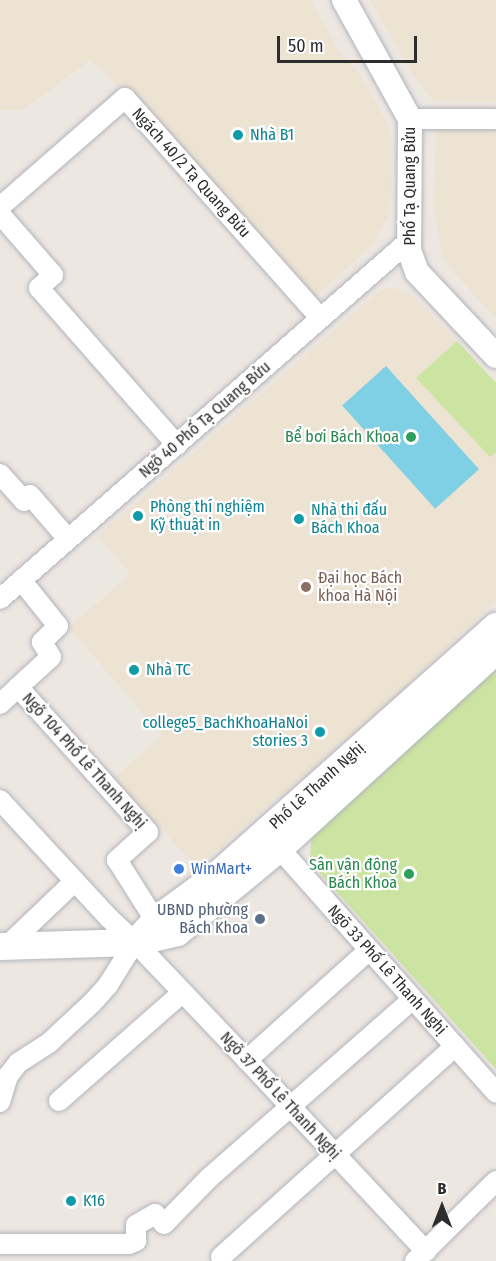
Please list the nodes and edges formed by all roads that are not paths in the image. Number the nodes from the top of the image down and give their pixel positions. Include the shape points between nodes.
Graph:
1 (344, 0) edge
2 (410, 119) junction
3 (496, 119) edge
4 (0, 207) edge
5 (0, 214) edge
6 (409, 241) junction
7 (320, 318) junction
8 (496, 356) edge
9 (177, 445) junction
10 (0, 474) edge
11 (68, 539) junction
12 (21, 580) junction
13 (0, 599) edge
14 (496, 626) edge
15 (496, 650) edge
16 (18, 687) junction
17 (0, 704) edge
18 (4, 813) edge
19 (279, 848) junction
20 (75, 881) junction
21 (155, 920) junction
22 (135, 942) junction
23 (4, 946) edge
24 (369, 950) junction
25 (182, 993) junction
26 (413, 999) junction
27 (455, 1046) junction
28 (247, 1060) junction
29 (496, 1092) edge
30 (59, 1101) dead end
31 (0, 1102) edge
32 (291, 1106) junction
33 (335, 1154) junction
34 (496, 1181) edge
35 (0, 1244) edge
36 (421, 1256) edge
37 (221, 1257) dead end

1 - 2 street, Phố Tạ Quang Bửu
2 - 3 street
2 - 6 street, Phố Tạ Quang Bửu
4 - 7 street, Ngách 40/2 Tạ Quang Bửu via 125,98
5 - 9 street via 53,275 39,288
6 - 7 street, Ngõ 40 Phố Tạ Quang Bửu
6 - 8 street, Phố Tạ Quang Bửu via 417,272
7 - 9 street, Ngõ 40 Phố Tạ Quang Bửu
9 - 11 street, Ngõ 40 Phố Tạ Quang Bửu
10 - 11 street via 24,501 30,495
11 - 12 street, Ngõ 40 Phố Tạ Quang Bửu
12 - 13 street, Ngõ 40 Phố Tạ Quang Bửu
12 - 16 street, Ngõ 104 Phố Lê Thanh Nghị via 58,626 42,642 51,657
14 - 21 main road, Phố Lê Thanh Nghị via 215,876
15 - 19 main road, Phố Lê Thanh Nghị
16 - 17 street
16 - 21 street, Ngõ 104 Phố Lê Thanh Nghị via 148,832 117,860
18 - 20 street, Ngõ 37 Phố Lê Thanh Nghị
19 - 22 main road, Phố Lê Thanh Nghị via 177,932
19 - 24 street, Ngõ 33 Phố Lê Thanh Nghị
20 - 22 street, Ngõ 37 Phố Lê Thanh Nghị
20 - 23 street
21 - 22 main road, Phố Lê Thanh Nghị
22 - 23 main road, Phố Lê Thanh Nghị
22 - 25 street, Ngõ 37 Phố Lê Thanh Nghị
22 - 31 street via 92,1003 50,1042 18,1063 8,1076
24 - 26 street, Ngõ 33 Phố Lê Thanh Nghị
24 - 28 street
25 - 28 street, Ngõ 37 Phố Lê Thanh Nghị
25 - 30 street
26 - 27 street, Ngõ 33 Phố Lê Thanh Nghị
26 - 32 street
27 - 29 street, Ngõ 33 Phố Lê Thanh Nghị
27 - 33 street
28 - 32 street, Ngõ 37 Phố Lê Thanh Nghị
32 - 33 street, Ngõ 37 Phố Lê Thanh Nghị
32 - 35 street via 209,1178 164,1224 155,1215 136,1225 136,1241
33 - 36 street, Ngõ 37 Phố Lê Thanh Nghị
33 - 37 street
34 - 36 street

